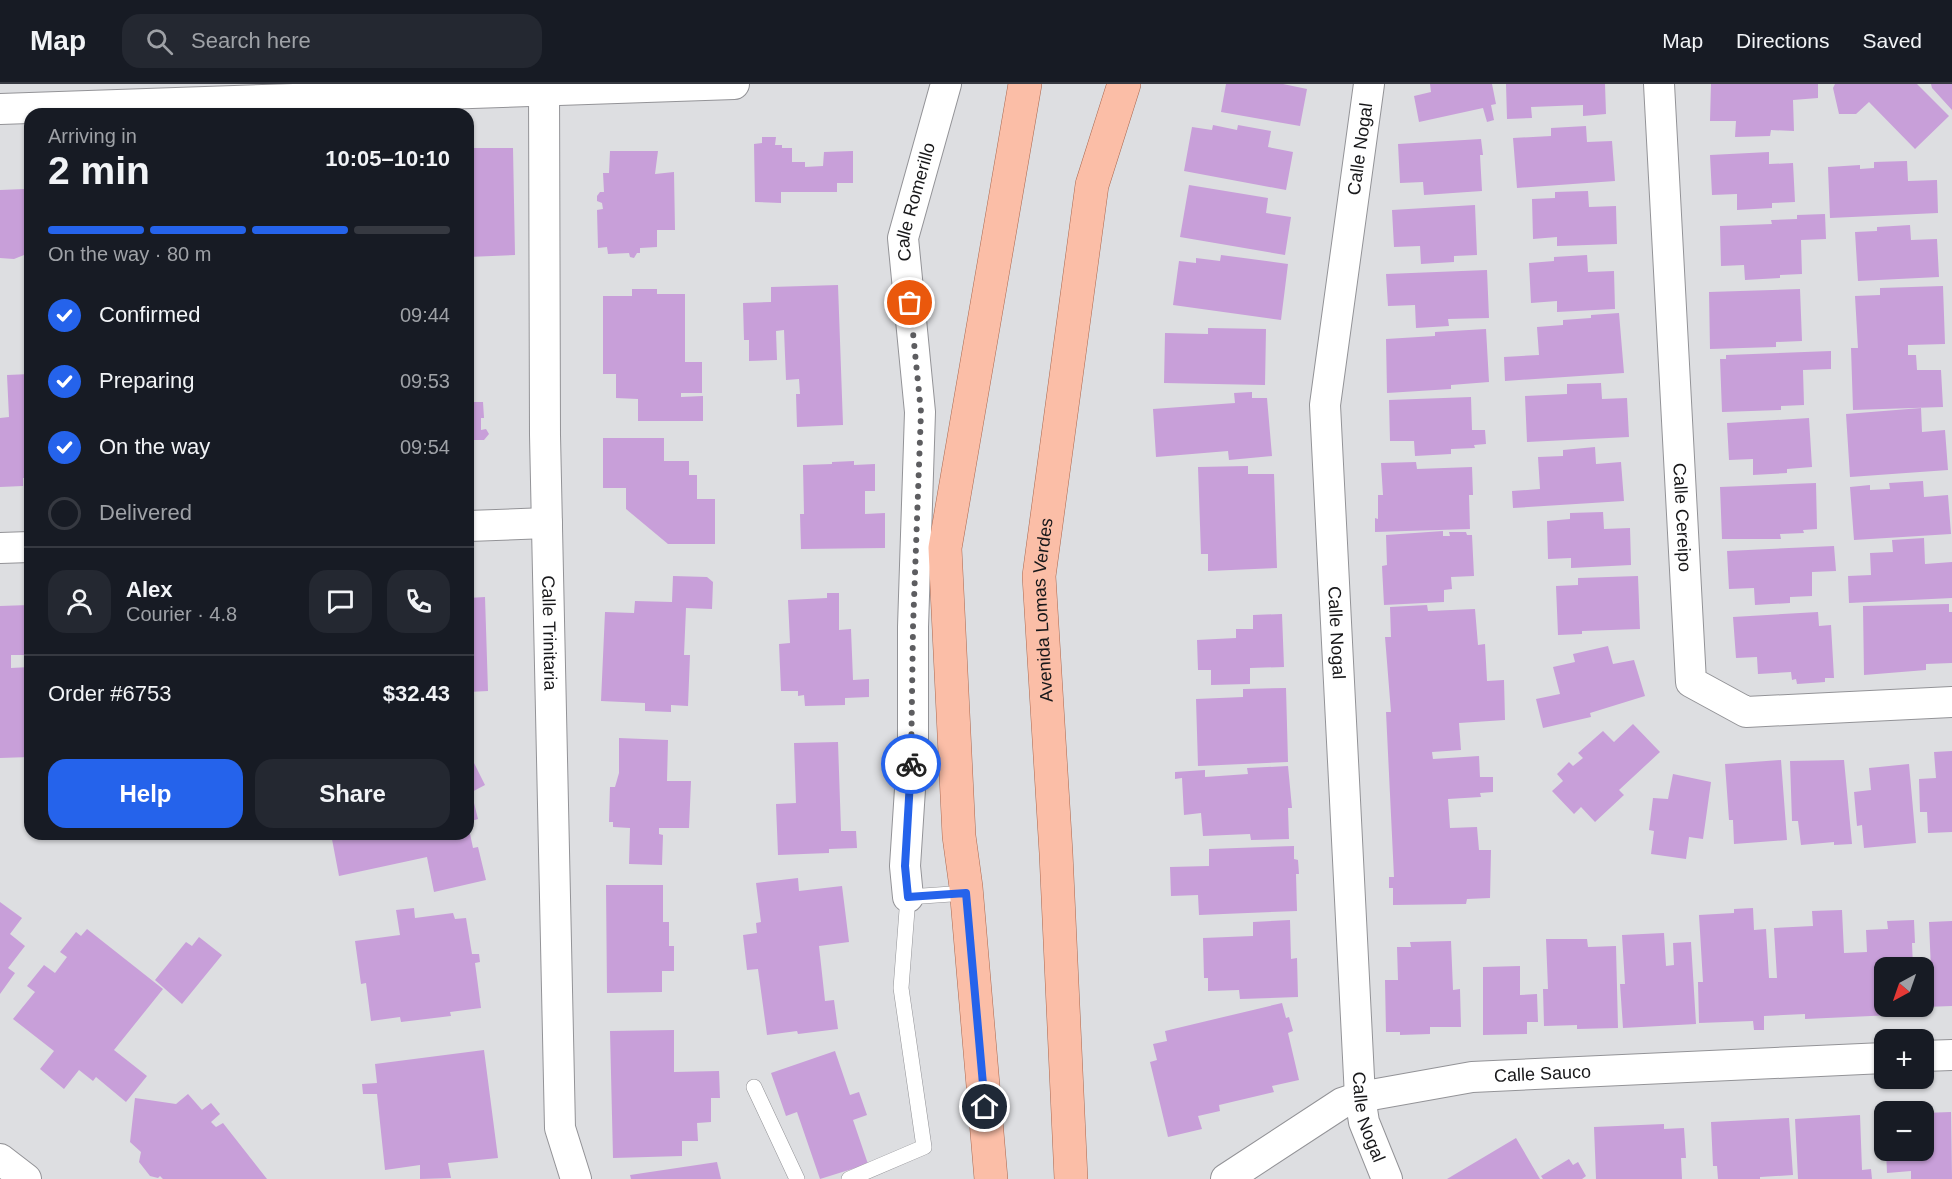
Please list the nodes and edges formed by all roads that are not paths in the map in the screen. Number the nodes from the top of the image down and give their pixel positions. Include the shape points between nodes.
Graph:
1 (734, 84) edge
2 (946, 84) edge
3 (1025, 84) edge
4 (1124, 84) edge
5 (1369, 84) edge
6 (1659, 84) edge
7 (544, 88) edge
8 (24, 108) edge
9 (26, 108) edge
10 (0, 109) edge
11 (547, 523) junction
12 (474, 526) edge
13 (24, 547) edge
14 (0, 548) edge
15 (1952, 702) edge
16 (966, 893) junction
17 (908, 897) junction
18 (1952, 1055) edge
19 (1934, 1056) edge
20 (1874, 1058) edge
21 (754, 1087) dead end
22 (1360, 1097) junction
23 (0, 1159) edge
24 (26, 1179) edge
25 (576, 1179) edge
26 (797, 1179) edge
27 (849, 1179) edge
28 (992, 1179) edge
29 (1071, 1179) edge
30 (1226, 1179) edge
31 (1387, 1179) edge

1 - 7 street
2 - 17 street, Calle Romerillo via 903,238 921,412 913,743 905,866
3 - 16 main road via 945,548 959,836
4 - 29 main road, Avenida Lomas Verdes via 1092,185 1038,576
5 - 22 street, Calle Nogal via 1325,405
6 - 15 street, Calle Cereipo via 1691,682 1746,712
7 - 9 street
7 - 11 street, Calle Trinitaria
8 - 10 street
11 - 12 street
11 - 25 street, Calle Trinitaria via 560,1128
13 - 14 street
16 - 17 lane
16 - 28 main road
17 - 27 lane via 901,988 924,1148
18 - 19 street
20 - 22 street, Calle Sauco via 1472,1077
21 - 26 lane
22 - 30 street, Calle Sauco via 1342,1103
22 - 31 street, Calle Nogal via 1364,1122
23 - 24 street

